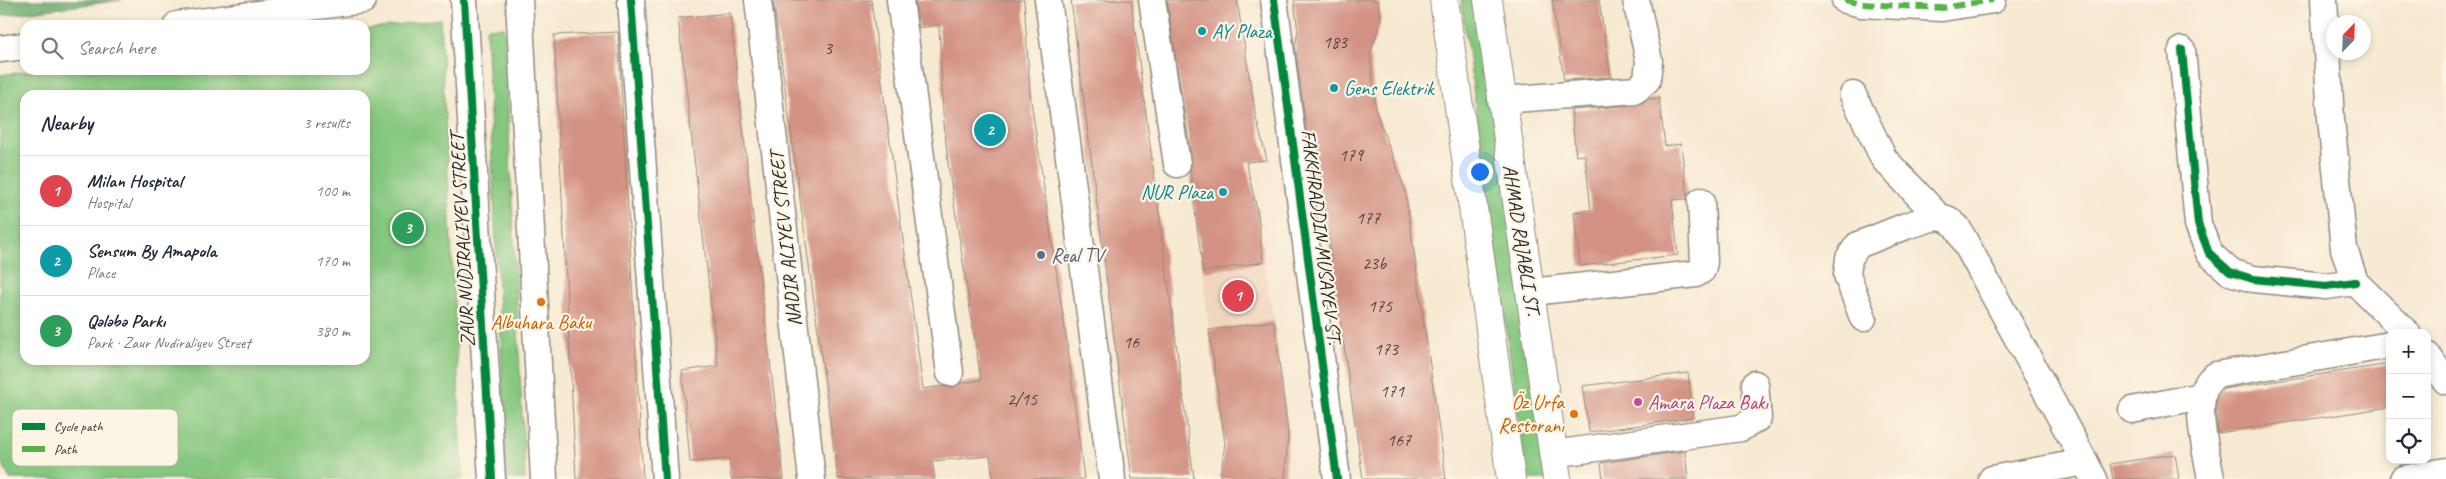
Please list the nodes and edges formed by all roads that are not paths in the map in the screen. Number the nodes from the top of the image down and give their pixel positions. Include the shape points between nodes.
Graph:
1 (464, 0) edge
2 (519, 0) edge
3 (631, 0) edge
4 (758, 0) edge
5 (900, 0) edge
6 (1048, 0) edge
7 (1152, 0) edge
8 (1274, 0) edge
9 (1444, 0) edge
10 (1488, 0) edge
11 (1636, 0) edge
12 (1845, 0) edge
13 (1994, 0) edge
14 (2324, 0) edge
15 (350, 1) edge
16 (1942, 4) edge
17 (212, 20) edge
18 (20, 47) edge
19 (0, 49) edge
20 (2182, 50) dead end
21 (1853, 95) dead end
22 (1501, 100) junction
23 (1177, 164) dead end
24 (1701, 201) dead end
25 (1938, 216) junction
26 (2355, 282) junction
27 (1531, 292) junction
28 (1863, 318) dead end
29 (2403, 329) edge
30 (2386, 346) edge
31 (2431, 360) edge
32 (950, 373) dead end
33 (2446, 381) edge
34 (1755, 384) dead end
35 (2201, 396) junction
36 (2132, 410) dead end
37 (1555, 466) edge
38 (2090, 471) edge
39 (2446, 471) edge
40 (492, 479) edge
41 (544, 479) edge
42 (665, 479) edge
43 (812, 479) edge
44 (1112, 479) edge
45 (1337, 479) edge
46 (1511, 479) edge
47 (1992, 479) edge
48 (2211, 479) edge
49 (2403, 479) edge

1 - 40 street, ZAUR NUDIRALIYEV STREET
2 - 41 street
3 - 42 street
4 - 43 street, NADIR ALIYEV STREET
5 - 32 street
6 - 44 street
7 - 23 street
8 - 45 street, FAKKHRADDIN MUSAYEV ST.
9 - 46 main road
10 - 22 main road, AHMAD RAJABLI ST.
11 - 22 street via 1649,61 1647,80 1636,90
12 - 16 street via 1861,4
13 - 16 street
14 - 26 street via 2331,120 2344,249
15 - 17 street
18 - 19 street
20 - 26 street via 2198,224 2209,253 2230,272 2253,279 2326,286
21 - 25 street via 1884,159
22 - 27 main road, AHMAD RAJABLI ST.
24 - 27 street via 1704,262 1702,270 1696,274
25 - 28 street via 1858,245 1849,258 1848,276
25 - 38 street via 1957,228
26 - 29 street
27 - 37 main road, AHMAD RAJABLI ST.
30 - 35 street via 2216,375 2207,383
31 - 33 street
34 - 37 street via 1758,418 1740,428
35 - 36 street
35 - 48 street
38 - 47 street
39 - 49 street

